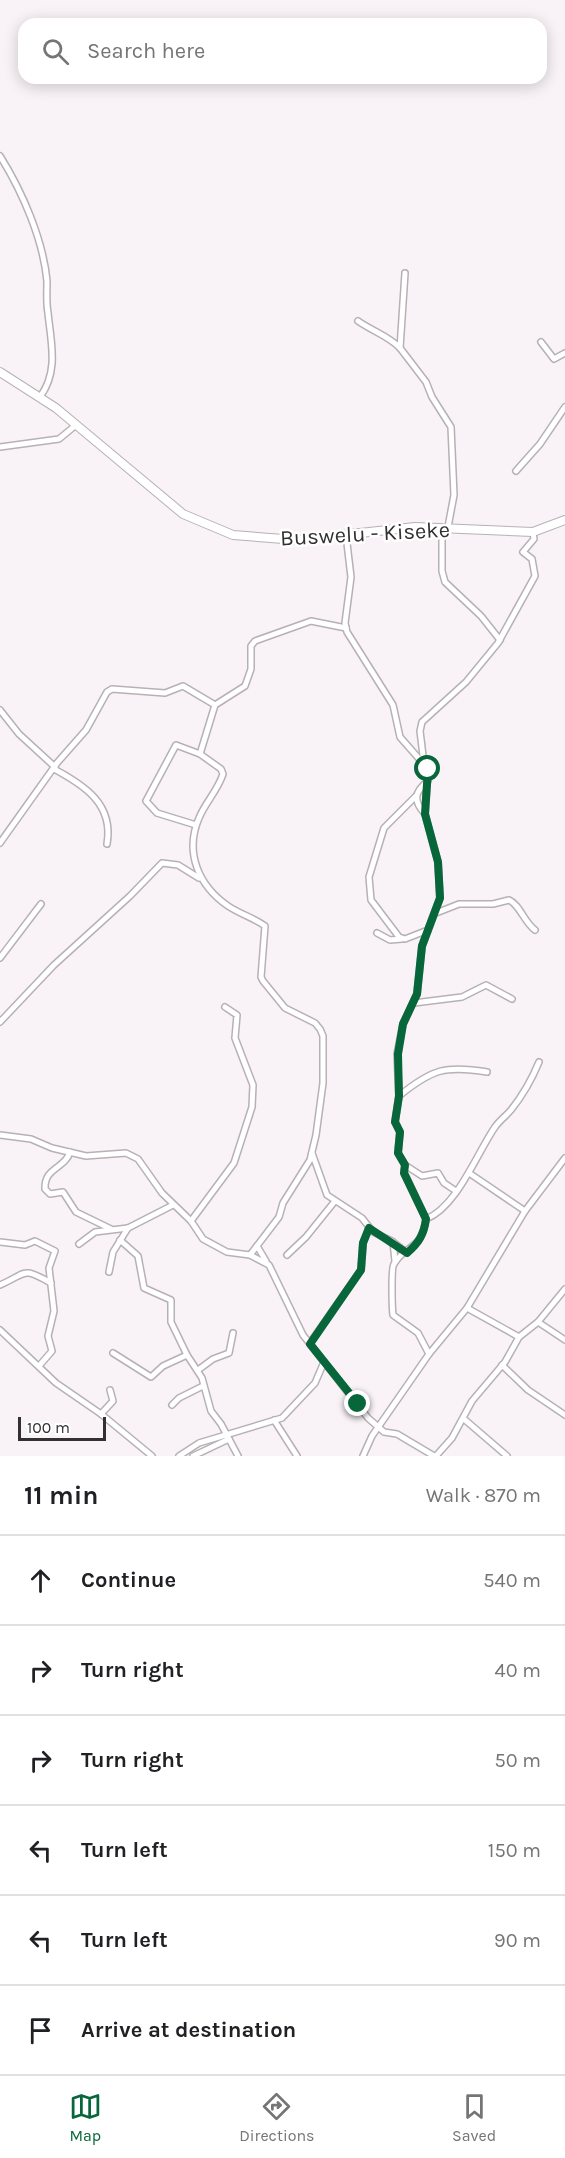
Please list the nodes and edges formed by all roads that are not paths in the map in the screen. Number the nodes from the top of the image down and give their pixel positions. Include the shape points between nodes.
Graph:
1 (0, 156) edge
2 (405, 273) dead end
3 (358, 321) dead end
4 (541, 342) dead end
5 (400, 348) junction
6 (565, 354) edge
7 (0, 372) edge
8 (40, 397) junction
9 (565, 407) edge
10 (76, 424) junction
11 (0, 447) edge
12 (516, 471) dead end
13 (565, 520) edge
14 (445, 527) junction
15 (533, 532) junction
16 (346, 535) junction
17 (346, 628) junction
18 (500, 640) junction
19 (215, 705) junction
20 (0, 710) edge
21 (200, 754) junction
22 (424, 764) junction
23 (54, 768) junction
24 (429, 780) junction
25 (416, 796) junction
26 (425, 814) junction
27 (196, 825) junction
28 (0, 843) edge
29 (107, 844) dead end
30 (200, 879) junction
31 (41, 904) dead end
32 (436, 913) junction
33 (428, 930) junction
34 (535, 930) dead end
35 (376, 933) dead end
36 (402, 939) junction
37 (0, 958) edge
38 (512, 999) dead end
39 (414, 1003) junction
40 (225, 1007) dead end
41 (0, 1022) edge
42 (539, 1062) dead end
43 (487, 1072) dead end
44 (400, 1086) junction
45 (409, 1088) junction
46 (399, 1096) junction
47 (0, 1135) edge
48 (70, 1152) junction
49 (312, 1153) junction
50 (565, 1158) edge
51 (405, 1165) junction
52 (306, 1168) junction
53 (318, 1168) junction
54 (469, 1173) junction
55 (456, 1191) junction
56 (335, 1201) junction
57 (173, 1205) junction
58 (525, 1211) junction
59 (426, 1219) junction
60 (191, 1221) junction
61 (128, 1228) junction
62 (369, 1228) junction
63 (111, 1229) junction
64 (120, 1240) junction
65 (392, 1241) junction
66 (0, 1242) edge
67 (80, 1244) dead end
68 (257, 1246) junction
69 (407, 1253) junction
70 (250, 1255) junction
71 (287, 1255) dead end
72 (395, 1261) junction
73 (267, 1263) junction
74 (109, 1272) dead end
75 (51, 1283) junction
76 (0, 1285) edge
77 (565, 1289) edge
78 (467, 1308) junction
79 (538, 1323) junction
80 (0, 1330) edge
81 (233, 1333) dead end
82 (519, 1337) junction
83 (565, 1340) edge
84 (310, 1344) junction
85 (113, 1353) dead end
86 (429, 1354) junction
87 (187, 1355) junction
88 (324, 1362) junction
89 (502, 1365) junction
90 (39, 1366) junction
91 (198, 1370) junction
92 (203, 1386) junction
93 (110, 1390) dead end
94 (172, 1405) dead end
95 (101, 1414) junction
96 (565, 1415) edge
97 (464, 1419) junction
98 (274, 1420) junction
99 (378, 1428) junction
100 (228, 1436) junction
101 (152, 1456) edge
102 (179, 1456) edge
103 (193, 1456) edge
104 (238, 1456) edge
105 (297, 1456) edge
106 (363, 1456) edge
107 (435, 1456) edge
108 (507, 1456) edge

1 - 8 street via 29,214 47,281 53,363 51,380
2 - 5 street
3 - 5 street
4 - 6 street via 554,359
5 - 14 street via 452,426 454,495
7 - 8 main road, Buswelu - Kiseke
8 - 10 main road, Buswelu - Kiseke
9 - 12 street
10 - 11 street via 59,439
10 - 16 main road, Buswelu - Kiseke via 183,514 213,527 233,535 297,540
13 - 15 main road, Buswelu - Kiseke
14 - 15 main road, Buswelu - Kiseke
14 - 16 main road, Buswelu - Kiseke
14 - 18 street via 445,582
15 - 18 street via 534,539 523,552 532,560 535,577
16 - 17 street via 351,577
17 - 19 street via 311,621 255,641 245,686
17 - 22 street via 393,705 400,737
18 - 22 street via 466,681 422,722
19 - 21 street
19 - 23 street via 183,686 165,693 112,689 86,730
20 - 23 street
21 - 27 street via 223,774
21 - 27 street via 176,744 146,801 164,816
22 - 24 street
23 - 28 street
23 - 29 street via 88,788 101,804 106,817
24 - 25 street
24 - 26 street
25 - 26 street
25 - 36 street via 384,828 369,877 371,900
26 - 32 street via 434,839 440,878
27 - 30 street via 194,859
30 - 41 street via 178,865 162,862
30 - 49 street via 224,903 265,926 263,981 285,1008 315,1023 323,1036 323,1083
31 - 37 street
32 - 33 street
32 - 34 street via 459,904 509,900
33 - 36 street
33 - 39 street
35 - 36 street via 390,940
38 - 39 street via 486,985 462,997
39 - 44 street via 406,1016 398,1054
40 - 60 street via 237,1015 235,1038 253,1085 252,1107 234,1163
42 - 54 street via 531,1081 496,1125
43 - 45 street via 446,1069 428,1074
44 - 45 street
44 - 46 street
45 - 46 street
46 - 51 street via 395,1122 400,1132 399,1156
47 - 48 street via 32,1139
48 - 57 street via 86,1156 132,1155
48 - 63 street via 66,1161 47,1174 45,1189 50,1194 63,1192 76,1212
49 - 52 street
49 - 53 street
50 - 58 street
51 - 55 street via 422,1176 438,1173
51 - 59 street via 406,1179
52 - 53 street
52 - 68 street via 279,1217
53 - 56 street via 327,1195
54 - 55 street
54 - 58 street
55 - 59 street via 438,1214
56 - 62 street via 362,1218
56 - 71 street
57 - 60 street
57 - 61 street
58 - 78 street
59 - 69 street via 419,1242
60 - 70 street via 203,1239 214,1246
61 - 63 street
61 - 64 street
62 - 65 street
62 - 84 street via 363,1243 361,1270
63 - 67 street via 95,1232
64 - 74 street
64 - 87 street via 138,1257 144,1288 171,1300 171,1322
65 - 69 street
65 - 72 street
66 - 75 street via 25,1245 35,1241 53,1248
68 - 70 street
68 - 73 street
69 - 72 street
70 - 73 street
72 - 86 street via 391,1272 393,1315 418,1333
73 - 84 street
75 - 76 street via 28,1272
75 - 90 street via 54,1311 48,1336 52,1351
77 - 79 street
78 - 82 street
78 - 86 street
79 - 82 street
79 - 83 street
80 - 90 street
81 - 91 street via 229,1353
82 - 89 street
84 - 88 street
85 - 87 street via 151,1377 163,1366
86 - 99 street
87 - 91 street
88 - 98 street via 315,1383 290,1411
88 - 99 street
89 - 96 street via 528,1390
89 - 97 street via 472,1401
90 - 95 street via 56,1383
91 - 92 street
92 - 94 street
92 - 100 street via 211,1412
93 - 95 street via 113,1401
95 - 101 street
97 - 107 street
97 - 108 street
98 - 100 street
98 - 105 street
99 - 106 street
99 - 107 street
100 - 102 street via 199,1443
100 - 103 street
100 - 104 street

